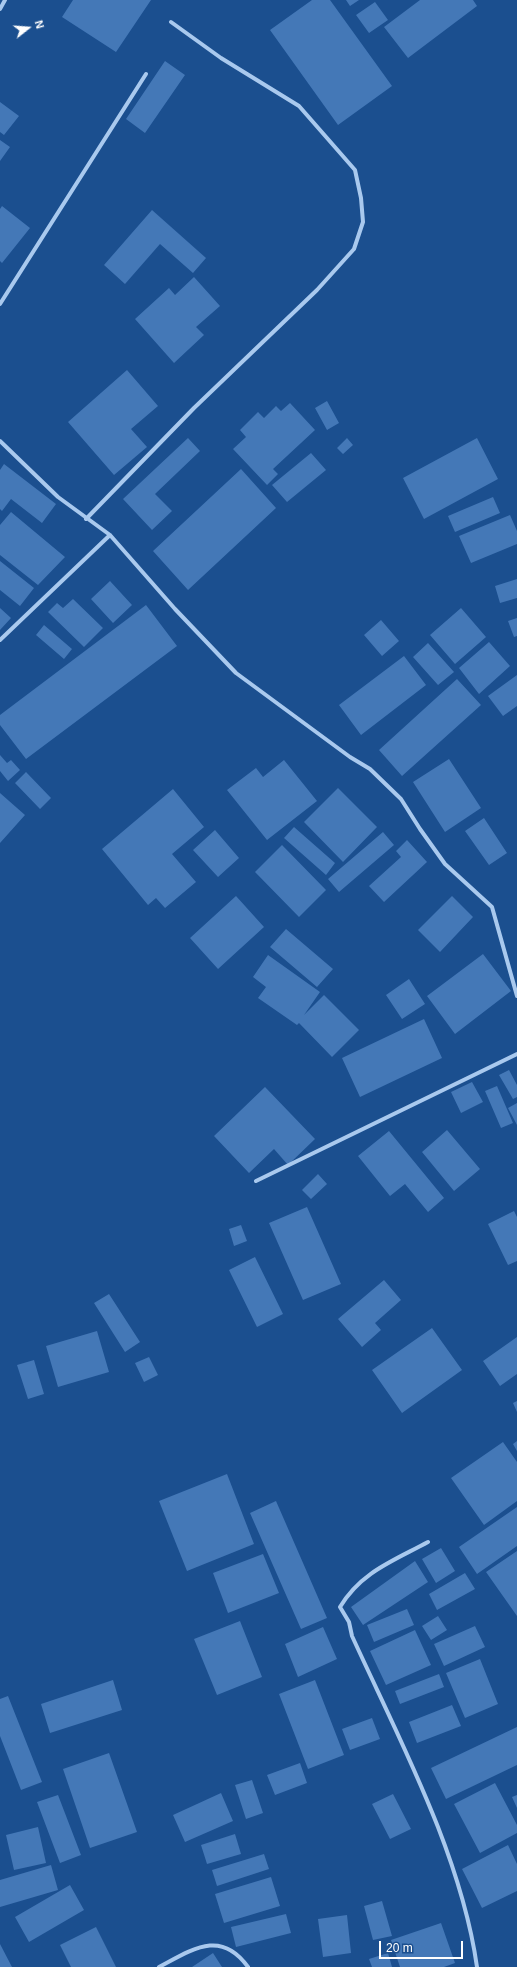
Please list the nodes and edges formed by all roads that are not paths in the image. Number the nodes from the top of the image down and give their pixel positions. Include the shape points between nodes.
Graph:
1 (5, 0) edge
2 (0, 9) edge
3 (170, 22) dead end
4 (146, 74) dead end
5 (0, 304) edge
6 (0, 441) edge
7 (86, 519) junction
8 (110, 535) junction
9 (0, 640) edge
10 (517, 996) edge
11 (517, 1054) edge
12 (256, 1181) dead end
13 (428, 1542) dead end
14 (159, 1967) edge
15 (248, 1967) edge
16 (477, 1967) edge

1 - 2 street
3 - 7 street via 221,58 299,106 355,170 363,222 354,249 317,290 194,408
4 - 5 street
6 - 7 street via 58,497
7 - 8 street
8 - 9 street
8 - 10 street via 236,673 370,769 402,799 446,864 492,907
11 - 12 street
13 - 16 street via 364,1577 349,1592 340,1607 349,1622 352,1636 439,1829 463,1903
14 - 15 street via 210,1944 232,1949

